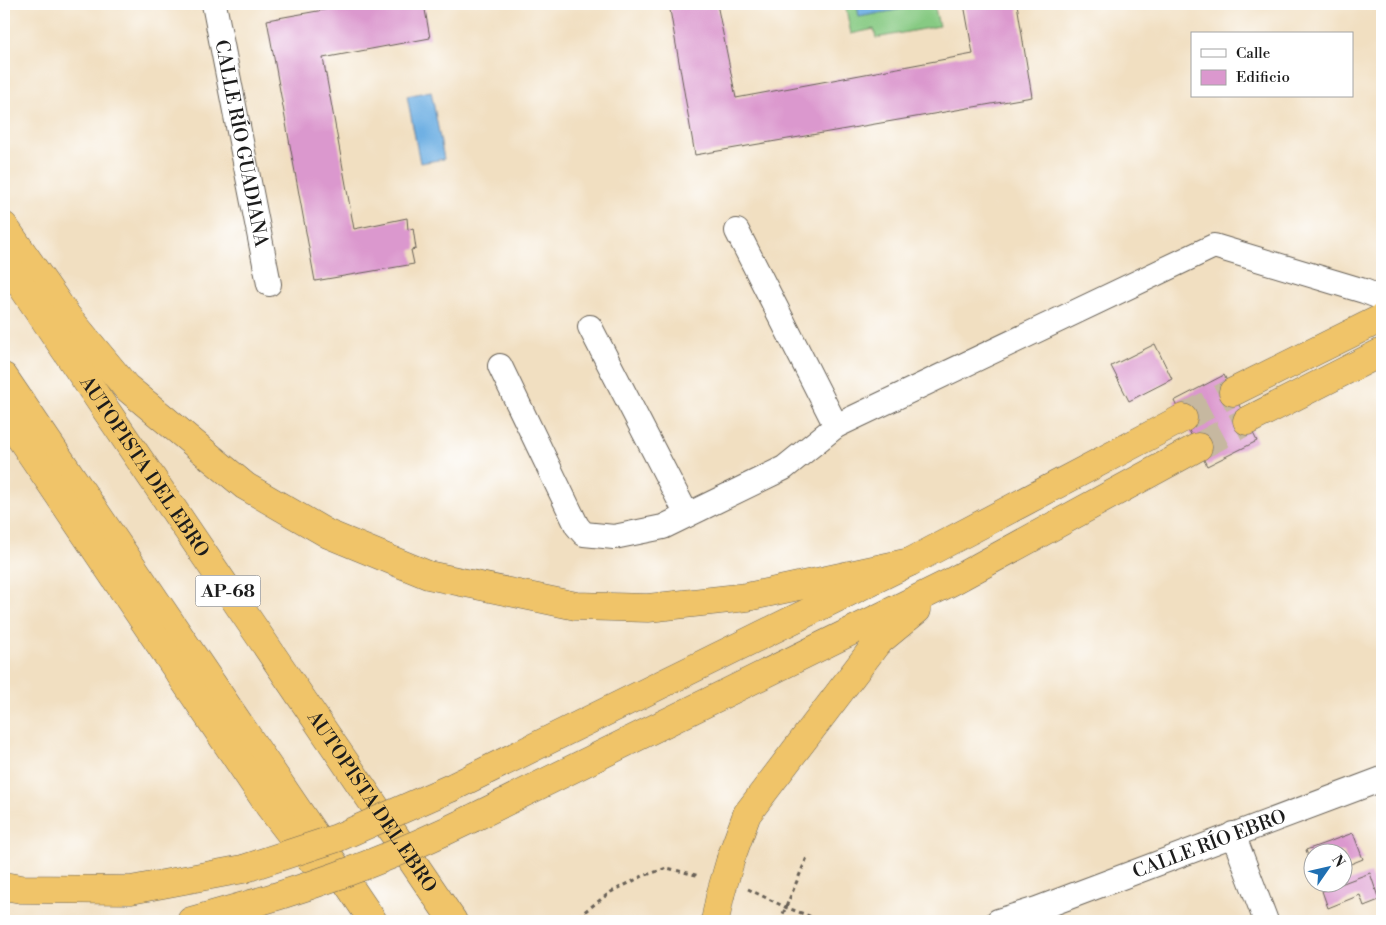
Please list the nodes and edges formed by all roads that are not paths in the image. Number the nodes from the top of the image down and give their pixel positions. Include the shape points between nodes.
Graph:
1 (214, 4) edge
2 (4, 226) edge
3 (737, 231) dead end
4 (4, 260) edge
5 (269, 284) dead end
6 (1382, 298) edge
7 (1382, 318) edge
8 (590, 327) dead end
9 (1382, 352) edge
10 (500, 366) dead end
11 (4, 377) edge
12 (1233, 392) tunnel mouth
13 (4, 414) edge
14 (1183, 418) tunnel mouth
15 (1248, 421) tunnel mouth
16 (836, 426) junction
17 (1198, 447) tunnel mouth
18 (687, 515) junction
19 (910, 562) junction
20 (951, 582) junction
21 (1382, 779) edge
22 (1233, 834) junction
23 (4, 886) edge
24 (717, 909) edge
25 (1039, 915) edge
26 (191, 921) edge
27 (359, 921) edge
28 (373, 921) edge
29 (453, 921) edge
30 (998, 921) edge
31 (1266, 921) edge

1 - 5 street, CALLE RÍO GUADIANA
2 - 19 highway via 67,316 126,387 237,480 328,534 428,575 576,606 648,608 747,597
3 - 16 street
4 - 29 highway, AUTOPISTA DEL EBRO / AP-68
6 - 16 street via 1214,246
7 - 12 highway
8 - 18 street
9 - 15 highway
10 - 18 street via 577,526 584,534 614,537 663,527
11 - 28 highway
13 - 27 highway via 269,806
14 - 19 highway
16 - 18 street via 784,468
17 - 20 highway
19 - 23 highway, bridge via 453,787 338,838 244,869 132,890
20 - 24 highway, bridge via 877,643 747,814
20 - 26 highway, bridge via 418,844 305,888
21 - 22 street, CALLE RÍO EBRO
22 - 25 street, CALLE RÍO EBRO
22 - 31 street
25 - 30 street, CALLE RÍO EBRO

